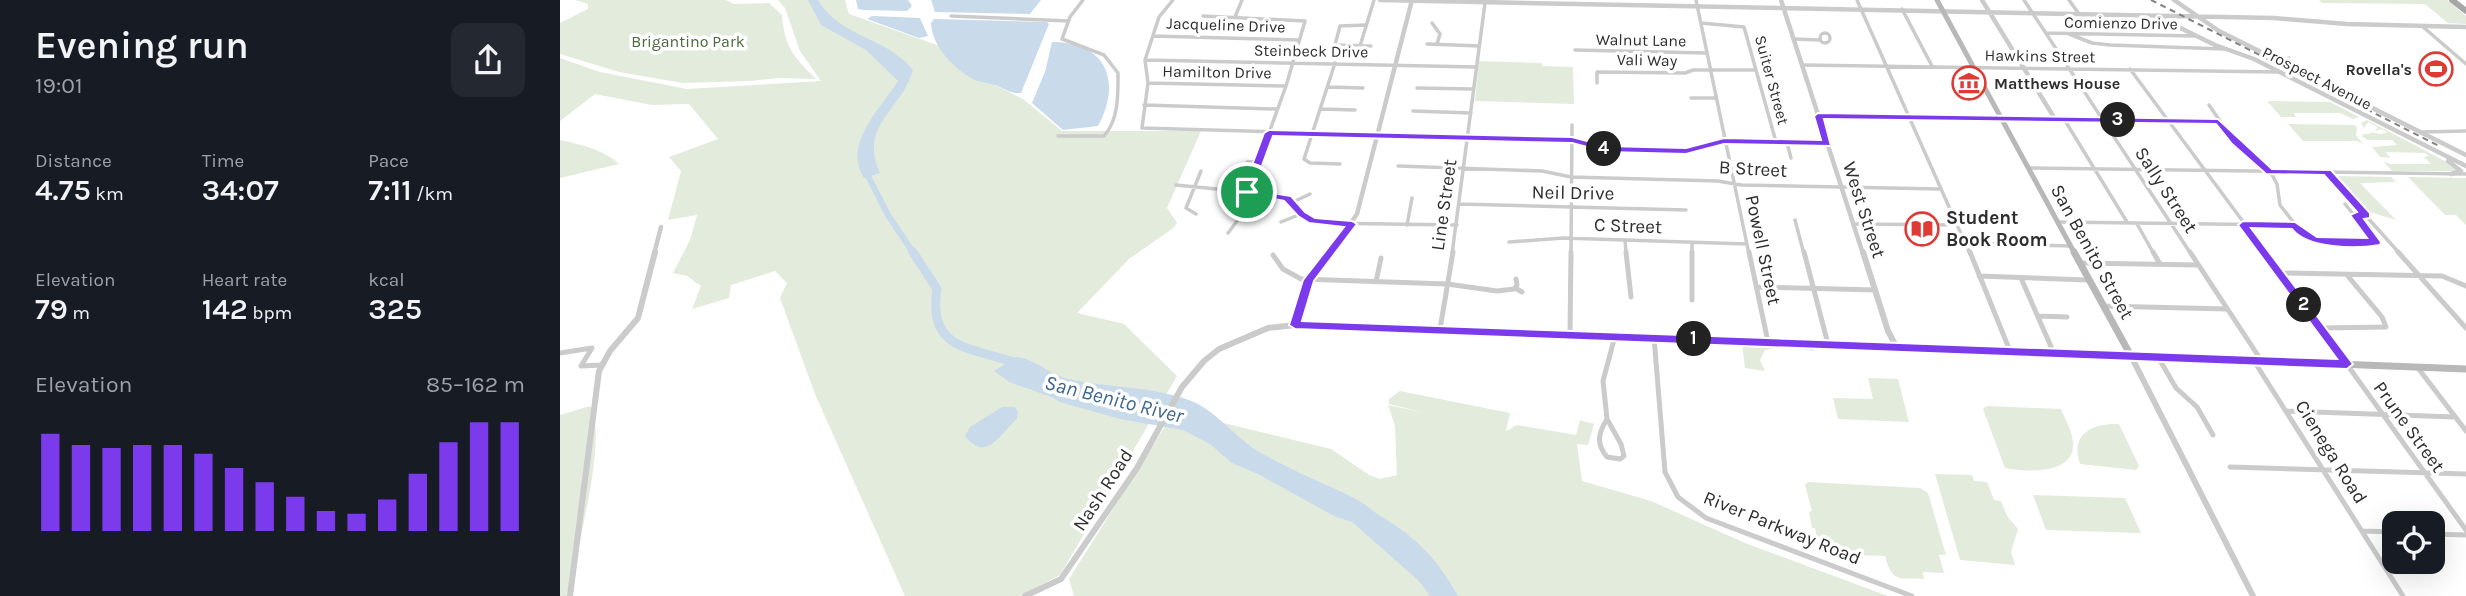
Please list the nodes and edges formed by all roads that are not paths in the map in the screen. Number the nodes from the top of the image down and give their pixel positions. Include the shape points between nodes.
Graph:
1 (1083, 0) edge
2 (1173, 0) edge
3 (1242, 0) edge
4 (1374, 0) edge
5 (1380, 0) edge
6 (1411, 0) edge
7 (1623, 0) edge
8 (1696, 0) edge
9 (1782, 0) edge
10 (1857, 0) edge
11 (1937, 0) edge
12 (1982, 0) edge
13 (2024, 0) edge
14 (2069, 0) edge
15 (2174, 0) edge
16 (2452, 0) edge
17 (2458, 0) edge
18 (1470, 1) edge
19 (1739, 1) edge
20 (1485, 3) junction
21 (1623, 6) junction
22 (1697, 8) junction
23 (1784, 8) junction
24 (1740, 9) junction
25 (1861, 9) junction
26 (1902, 9) junction
27 (2466, 9) edge
28 (1943, 10) junction
29 (1988, 11) junction
30 (2032, 12) junction
31 (2079, 13) junction
32 (2156, 15) junction
33 (951, 16) dead end
34 (1203, 16) dead end
35 (2197, 16) junction
36 (1234, 17) junction
37 (1068, 21) junction
38 (1432, 23) dead end
39 (1700, 23) junction
40 (1365, 25) junction
41 (2422, 26) junction
42 (2466, 27) edge
43 (2046, 33) junction
44 (2069, 34) junction
45 (1153, 36) junction
46 (2197, 37) junction
47 (1298, 40) junction
48 (1794, 40) junction
49 (1820, 40) dead end
50 (1427, 44) dead end
51 (1437, 44) junction
52 (1360, 46) junction
53 (1371, 46) dead end
54 (1479, 46) junction
55 (2225, 49) junction
56 (1575, 50) dead end
57 (1706, 53) junction
58 (2289, 58) dead end
59 (1145, 60) junction
60 (2281, 62) junction
61 (1293, 64) junction
62 (1335, 64) junction
63 (2466, 64) edge
64 (1393, 65) junction
65 (1803, 65) junction
66 (1887, 66) junction
67 (1476, 67) junction
68 (1933, 67) junction
69 (1975, 68) junction
70 (2024, 68) junction
71 (1709, 69) junction
72 (2069, 69) junction
73 (2130, 69) junction
74 (1756, 70) junction
75 (2277, 72) junction
76 (1147, 83) junction
77 (1597, 83) dead end
78 (1286, 86) junction
79 (1328, 87) junction
80 (1363, 88) dead end
81 (1417, 88) dead end
82 (1473, 89) junction
83 (1691, 98) dead end
84 (1715, 98) junction
85 (1144, 105) junction
86 (2209, 105) dead end
87 (1277, 109) junction
88 (1321, 109) junction
89 (1355, 110) dead end
90 (1413, 111) dead end
91 (1471, 113) junction
92 (1818, 116) junction
93 (1908, 117) junction
94 (2001, 118) junction
95 (2055, 119) junction
96 (2064, 119) junction
97 (2103, 120) junction
98 (2168, 121) junction
99 (2218, 122) junction
100 (1572, 125) dead end
101 (2466, 131) edge
102 (2420, 132) junction
103 (1269, 133) junction
104 (1312, 134) junction
105 (1058, 136) dead end
106 (1376, 136) junction
107 (1468, 138) junction
108 (1572, 140) junction
109 (1724, 141) junction
110 (1776, 142) junction
111 (1787, 143) junction
112 (1827, 144) junction
113 (2422, 145) junction
114 (2466, 155) edge
115 (1791, 158) dead end
116 (1247, 162) dead end
117 (1258, 162) junction
118 (1340, 164) dead end
119 (1398, 166) dead end
120 (2466, 166) edge
121 (2028, 168) junction
122 (1464, 169) junction
123 (2096, 169) junction
124 (2136, 169) junction
125 (2205, 170) junction
126 (1201, 172) dead end
127 (2270, 172) junction
128 (2327, 172) junction
129 (2451, 174) junction
130 (2466, 174) edge
131 (1572, 177) junction
132 (1734, 184) junction
133 (1176, 185) dead end
134 (1194, 187) junction
135 (1842, 187) junction
136 (1939, 189) junction
137 (1247, 192) junction
138 (1310, 194) dead end
139 (1412, 198) dead end
140 (1293, 202) junction
141 (1459, 204) junction
142 (2345, 204) dead end
143 (1571, 207) junction
144 (1686, 211) dead end
145 (1196, 214) dead end
146 (1301, 214) junction
147 (2355, 215) junction
148 (2366, 216) junction
149 (1795, 220) dead end
150 (1281, 222) dead end
151 (2058, 222) junction
152 (2128, 223) junction
153 (2137, 223) junction
154 (2171, 223) junction
155 (1352, 224) junction
156 (1853, 224) junction
157 (1407, 225) junction
158 (1457, 225) junction
159 (1958, 225) junction
160 (2243, 225) junction
161 (2295, 225) junction
162 (662, 227) dead end
163 (1228, 233) dead end
164 (1571, 238) junction
165 (1625, 240) junction
166 (1509, 242) dead end
167 (1692, 243) junction
168 (1966, 243) junction
169 (1747, 244) junction
170 (2071, 246) junction
171 (1273, 255) dead end
172 (1381, 258) dead end
173 (2080, 263) junction
174 (2160, 264) junction
175 (2198, 265) junction
176 (2280, 273) junction
177 (2347, 274) junction
178 (2419, 275) junction
179 (1979, 276) junction
180 (2021, 278) junction
181 (1516, 279) dead end
182 (1309, 280) junction
183 (2089, 280) junction
184 (1376, 282) junction
185 (1447, 284) junction
186 (2466, 286) edge
187 (1756, 287) junction
188 (1515, 288) junction
189 (1814, 289) junction
190 (1875, 290) junction
191 (1522, 292) dead end
192 (1631, 297) dead end
193 (1692, 300) dead end
194 (2103, 306) junction
195 (2228, 309) junction
196 (2038, 316) junction
197 (2067, 317) dead end
198 (1295, 325) junction
199 (1440, 328) junction
200 (2322, 328) junction
201 (2466, 328) edge
202 (1570, 334) junction
203 (1615, 336) junction
204 (1654, 337) junction
205 (1768, 342) junction
206 (1828, 344) junction
207 (1897, 348) junction
208 (2052, 349) dead end
209 (2010, 351) junction
210 (560, 353) edge
211 (2131, 356) junction
212 (2158, 357) junction
213 (2258, 361) junction
214 (2347, 364) junction
215 (602, 365) junction
216 (2418, 367) junction
217 (2466, 369) edge
218 (2286, 411) junction
219 (2383, 414) junction
220 (2455, 417) junction
221 (1607, 419) junction
222 (2466, 431) edge
223 (2213, 435) dead end
224 (2230, 467) dead end
225 (2323, 468) junction
226 (2425, 472) junction
227 (2466, 474) edge
228 (2362, 531) junction
229 (2382, 532) edge
230 (2466, 533) edge
231 (2445, 534) edge
232 (570, 596) edge
233 (1025, 596) edge
234 (1912, 596) edge
235 (2253, 596) edge
236 (2403, 596) edge

1 - 37 street
2 - 45 street via 1159,17
3 - 36 street
4 - 40 street
5 - 6 street
6 - 18 street
6 - 64 street
7 - 21 street
8 - 22 street, Powell Street
9 - 23 street, West Street
10 - 25 street
11 - 28 main road, San Benito Street
12 - 29 street
13 - 30 street, Sally Street
14 - 31 street
15 - 35 street
16 - 27 main road
17 - 27 main road
18 - 20 street
19 - 24 street
20 - 21 street
20 - 54 street, Line Street
21 - 22 street
22 - 24 street
22 - 39 street, Powell Street
23 - 24 street
23 - 25 street
23 - 48 street, West Street
25 - 26 street
25 - 66 street
26 - 28 street
26 - 68 street
28 - 29 street
28 - 69 main road, San Benito Street
29 - 30 street
29 - 70 street
30 - 31 street
30 - 43 street, Sally Street
31 - 32 street
32 - 35 street
32 - 46 street, Prospect Avenue
33 - 37 street
34 - 36 street
35 - 41 street
35 - 60 street
36 - 47 street via 1305,21
37 - 105 street via 1062,39 1104,54 1118,73 1118,88 1106,134
38 - 51 street via 1440,34
39 - 57 street, Powell Street
39 - 74 street, Suiter Street via 1744,26
40 - 52 street
40 - 52 street via 1339,26 1335,40 1335,45
41 - 42 street
41 - 63 street
43 - 44 street, Comienzo Drive
43 - 72 street, Sally Street
44 - 46 street, Comienzo Drive
44 - 55 street via 2110,45
45 - 47 street, Jacqueline Drive
45 - 59 street
46 - 55 street, Prospect Avenue
47 - 61 street
48 - 49 street
48 - 65 street, West Street
50 - 51 street
51 - 54 street
52 - 53 street
54 - 67 street, Line Street
55 - 75 street, Prospect Avenue
56 - 57 street, Walnut Lane
57 - 71 street, Powell Street
58 - 60 street
59 - 61 street, Steinbeck Drive
59 - 76 street
60 - 102 street
61 - 62 street, Steinbeck Drive
61 - 78 street
62 - 64 street, Steinbeck Drive
62 - 79 street
64 - 67 street, Steinbeck Drive
64 - 106 street
65 - 66 street, Hawkins Street
65 - 92 street, West Street
66 - 68 street, Hawkins Street
66 - 93 street
67 - 82 street, Line Street
68 - 69 street, Hawkins Street
69 - 70 street, Hawkins Street
69 - 94 main road, San Benito Street
70 - 72 street, Hawkins Street
70 - 95 street
71 - 74 street
71 - 77 street, Vali Way via 1597,72
71 - 84 street, Powell Street
72 - 73 street, Hawkins Street
72 - 97 street, Sally Street
73 - 75 street, Hawkins Street
73 - 98 street, Prune Street
74 - 110 street, Suiter Street
75 - 113 street, Prospect Avenue
76 - 78 street, Hamilton Drive
76 - 85 street
78 - 87 street
79 - 80 street
79 - 88 street
81 - 82 street
82 - 91 street, Line Street
83 - 84 street
84 - 109 street, Powell Street
85 - 87 street
85 - 103 street via 1142,128
86 - 99 street
87 - 103 street
88 - 89 street
88 - 104 street
90 - 91 street
91 - 107 street, Line Street
92 - 93 street
92 - 112 street, West Street
93 - 94 street
93 - 136 street
94 - 95 street
94 - 121 main road, San Benito Street
95 - 96 street
96 - 97 street
96 - 123 street
97 - 98 street
97 - 124 street, Sally Street
98 - 99 street
98 - 125 street, Prune Street
99 - 127 street
100 - 108 street
101 - 102 street
102 - 114 street
103 - 104 street
103 - 117 street
104 - 106 street
104 - 118 street via 1305,161
106 - 107 street
106 - 155 street
107 - 108 street
107 - 122 street, Line Street
108 - 109 street via 1606,149 1681,151
108 - 131 street
109 - 110 street
109 - 132 street, Powell Street
110 - 111 street
111 - 112 street
111 - 115 street
112 - 135 street, West Street
113 - 120 street, Prospect Avenue
113 - 129 street via 2461,170
116 - 117 street
117 - 137 street
119 - 122 street, B Street
121 - 123 street
121 - 151 main road, San Benito Street
122 - 131 street, B Street via 1529,170
122 - 141 street, Line Street
123 - 124 street
123 - 152 street
124 - 125 street
124 - 154 street, Sally Street
125 - 127 street
125 - 160 street, Prune Street
126 - 134 street
127 - 128 street
127 - 161 street via 2280,205
128 - 129 street
128 - 148 street
129 - 130 street
131 - 132 street, B Street
131 - 143 street
132 - 135 street, B Street
132 - 169 street, Powell Street
133 - 134 street
134 - 137 street
134 - 145 street via 1186,208
135 - 136 street, B Street
135 - 156 street, West Street
136 - 159 street
137 - 140 street via 1278,195
137 - 163 street
138 - 140 street
139 - 157 street
140 - 146 street
141 - 143 street, Neil Drive
141 - 158 street, Line Street
142 - 147 street
143 - 144 street, Neil Drive
143 - 164 street
146 - 150 street
146 - 155 street via 1320,223
147 - 148 street
147 - 161 street via 2376,242 2315,241
148 - 178 street
149 - 189 street
151 - 152 street
151 - 170 main road, San Benito Street
152 - 153 street
153 - 154 street
153 - 174 street
154 - 160 street
154 - 175 street, Sally Street
155 - 157 street
155 - 182 street
156 - 159 street
156 - 190 street, West Street
157 - 158 street
158 - 185 street, Line Street
159 - 168 street
160 - 161 street
160 - 176 street, Prune Street
162 - 215 street via 638,318
164 - 165 street, C Street
164 - 166 street, C Street
164 - 202 street
165 - 167 street, C Street
165 - 192 street
167 - 169 street, C Street
167 - 193 street
168 - 170 street
168 - 179 street
169 - 187 street, Powell Street
170 - 173 main road, San Benito Street
171 - 182 street via 1292,276
172 - 184 street
173 - 174 street
173 - 183 main road, San Benito Street
174 - 175 street
175 - 195 street, Sally Street
176 - 177 street
176 - 200 street, Prune Street
177 - 178 street
177 - 200 street via 2386,327
178 - 186 street via 2446,277
178 - 201 street
179 - 180 street
179 - 209 street
180 - 183 street
180 - 196 street
181 - 188 street
182 - 184 street
182 - 198 street
183 - 194 main road, San Benito Street
184 - 185 street
185 - 188 street via 1497,291
185 - 199 street, Line Street
187 - 189 street
187 - 205 street, Powell Street
188 - 191 street
189 - 190 street
189 - 206 street
190 - 207 street, West Street
194 - 195 street
194 - 211 main road, San Benito Street
195 - 213 street, Sally Street
196 - 197 street
196 - 208 street
198 - 199 street, Nash Road
198 - 233 street, Nash Road via 1268,328 1219,349 1204,361 1187,380 1141,461 1061,579
199 - 202 street, Nash Road
200 - 214 street, Prune Street
202 - 203 street, Nash Road
203 - 204 street, Nash Road
203 - 221 street via 1604,382
204 - 205 street, Nash Road
204 - 234 street, River Parkway Road via 1665,472 1678,497 1706,518
205 - 206 street
206 - 207 street
207 - 209 street
209 - 211 street
210 - 215 street via 592,348 581,366
211 - 212 main road
211 - 235 street, San Benito Street
212 - 213 main road
212 - 223 street
213 - 214 main road
213 - 218 street, Cienega Road
214 - 216 main road
214 - 219 street, Prune Street
215 - 232 street
216 - 217 main road
216 - 220 street
218 - 219 street
218 - 225 street, Cienega Road
219 - 220 street
219 - 226 street, Prune Street
220 - 222 street
221 - 221 street via 1599,432 1599,447 1607,457 1620,459 1624,449
224 - 225 street
225 - 226 street
225 - 228 street, Cienega Road
226 - 227 street
226 - 230 street, Prune Street
228 - 229 street
228 - 236 street, Cienega Road
230 - 231 street

